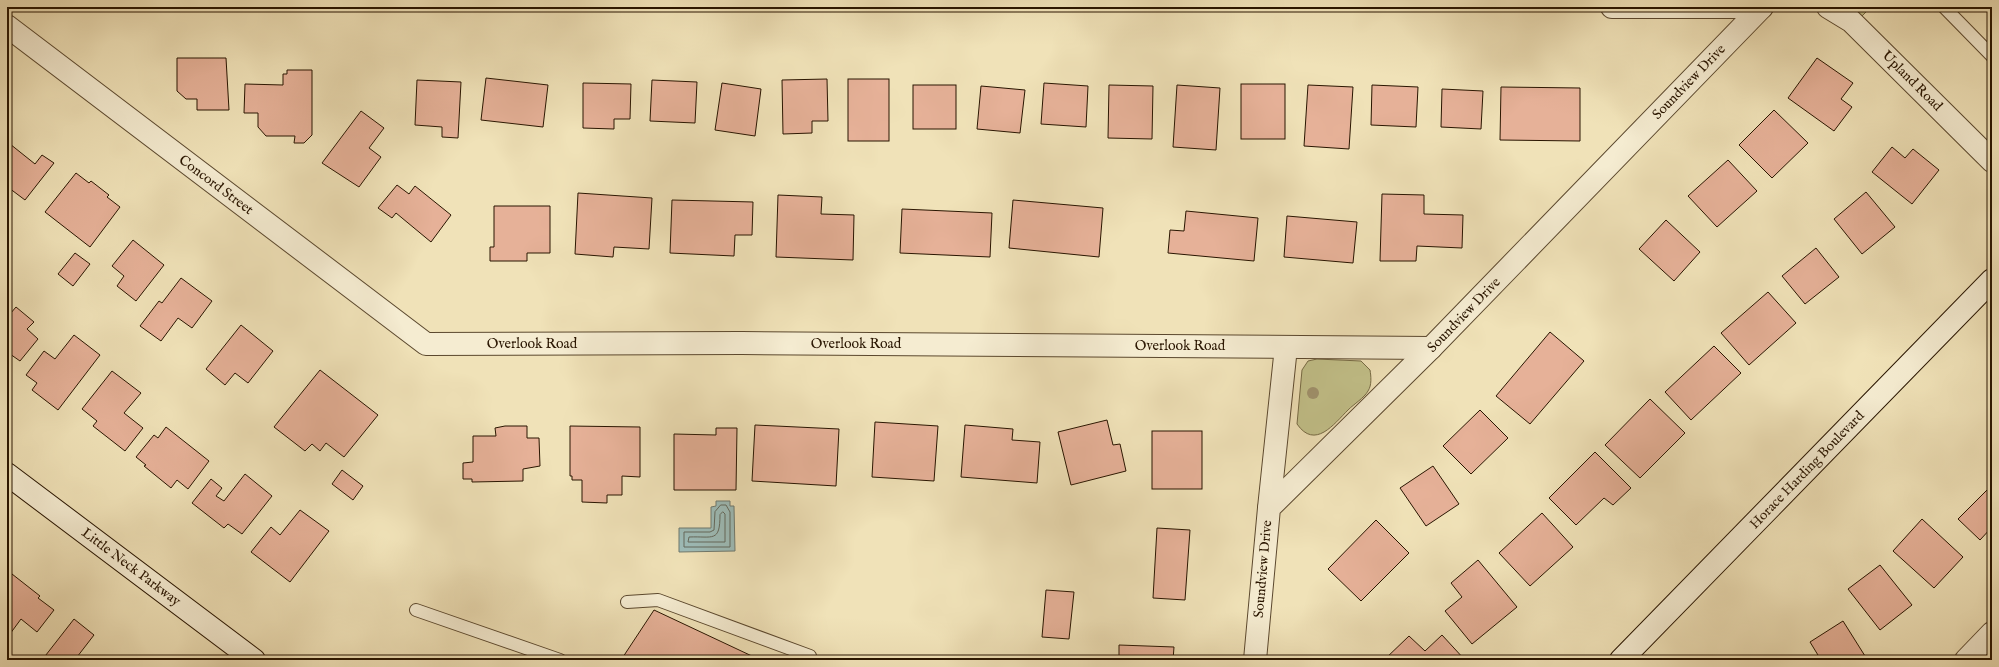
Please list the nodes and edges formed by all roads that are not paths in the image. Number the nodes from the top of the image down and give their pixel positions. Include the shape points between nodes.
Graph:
1 (1612, 7) edge
2 (1762, 7) edge
3 (1828, 7) edge
4 (1944, 7) edge
5 (7, 26) edge
6 (1992, 56) edge
7 (1992, 161) edge
8 (1992, 280) edge
9 (426, 344) joint
10 (1286, 347) junction
11 (1431, 348) junction
12 (7, 474) edge
13 (1269, 508) junction
14 (627, 602) dead end
15 (416, 610) dead end
16 (1992, 633) edge
17 (254, 660) edge
18 (560, 660) edge
19 (809, 660) edge
20 (1255, 660) edge
21 (1621, 660) edge
22 (1966, 660) edge

1 - 2 street
2 - 11 street, Soundview Drive
3 - 7 street, Upland Road via 1851,21
4 - 6 lane
5 - 9 street, Concord Street
8 - 21 street, Horace Harding Boulevard
9 - 10 street, Overlook Road via 742,343
10 - 11 street, Overlook Road
10 - 13 street
11 - 13 street, Soundview Drive
12 - 17 street, Little Neck Parkway
13 - 20 street, Soundview Drive
14 - 19 lane via 658,600 810,656
15 - 18 lane
16 - 22 street

